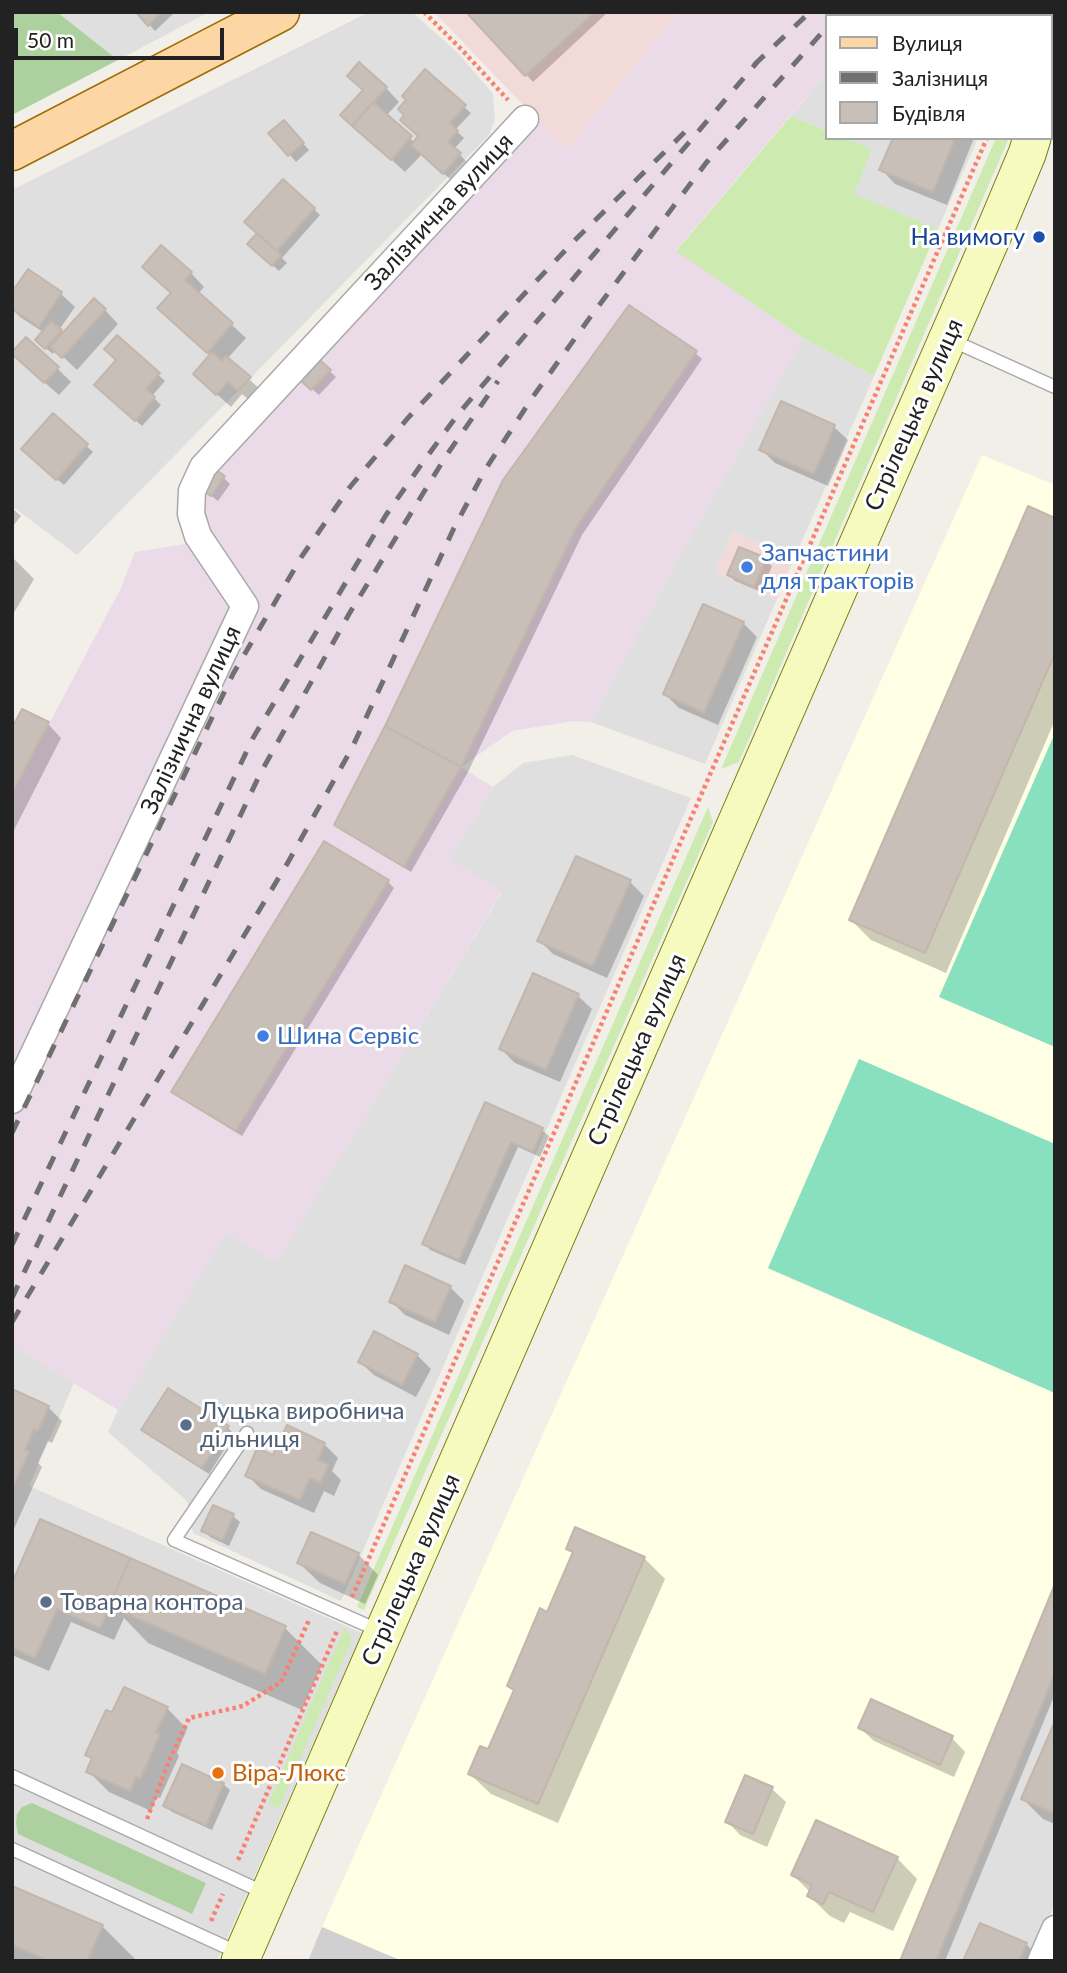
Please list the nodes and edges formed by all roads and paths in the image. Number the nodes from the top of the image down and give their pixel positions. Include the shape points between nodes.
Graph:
1 (280, 12) edge
2 (424, 12) edge
3 (525, 119) joint
4 (986, 140) edge
5 (1031, 140) edge
6 (12, 151) edge
7 (947, 339) junction
8 (1055, 387) edge
9 (12, 1100) edge
10 (247, 1433) dead end
11 (317, 1603) junction
12 (344, 1615) junction
13 (383, 1632) junction
14 (12, 1776) edge
15 (141, 1835) junction
16 (12, 1849) edge
17 (233, 1871) dead end
18 (228, 1884) dead end
19 (269, 1895) junction
20 (211, 1922) dead end
21 (1055, 1929) edge
22 (241, 1958) edge
23 (1041, 1961) edge

1 - 6 main road
2 - 3 path
3 - 9 street, Залізнична вулиця via 204,467 192,491 191,514 198,536 245,606
4 - 12 path
5 - 7 street, Стрілецька вулиця
7 - 8 lane
7 - 13 street, Стрілецька вулиця
10 - 11 lane via 174,1539
11 - 12 lane
11 - 15 path via 281,1682 243,1706 189,1718
12 - 13 lane
12 - 17 path
13 - 19 street, Стрілецька вулиця
14 - 15 lane
15 - 19 lane
16 - 22 lane
18 - 20 path
19 - 22 street, Стрілецька вулиця
21 - 23 street

